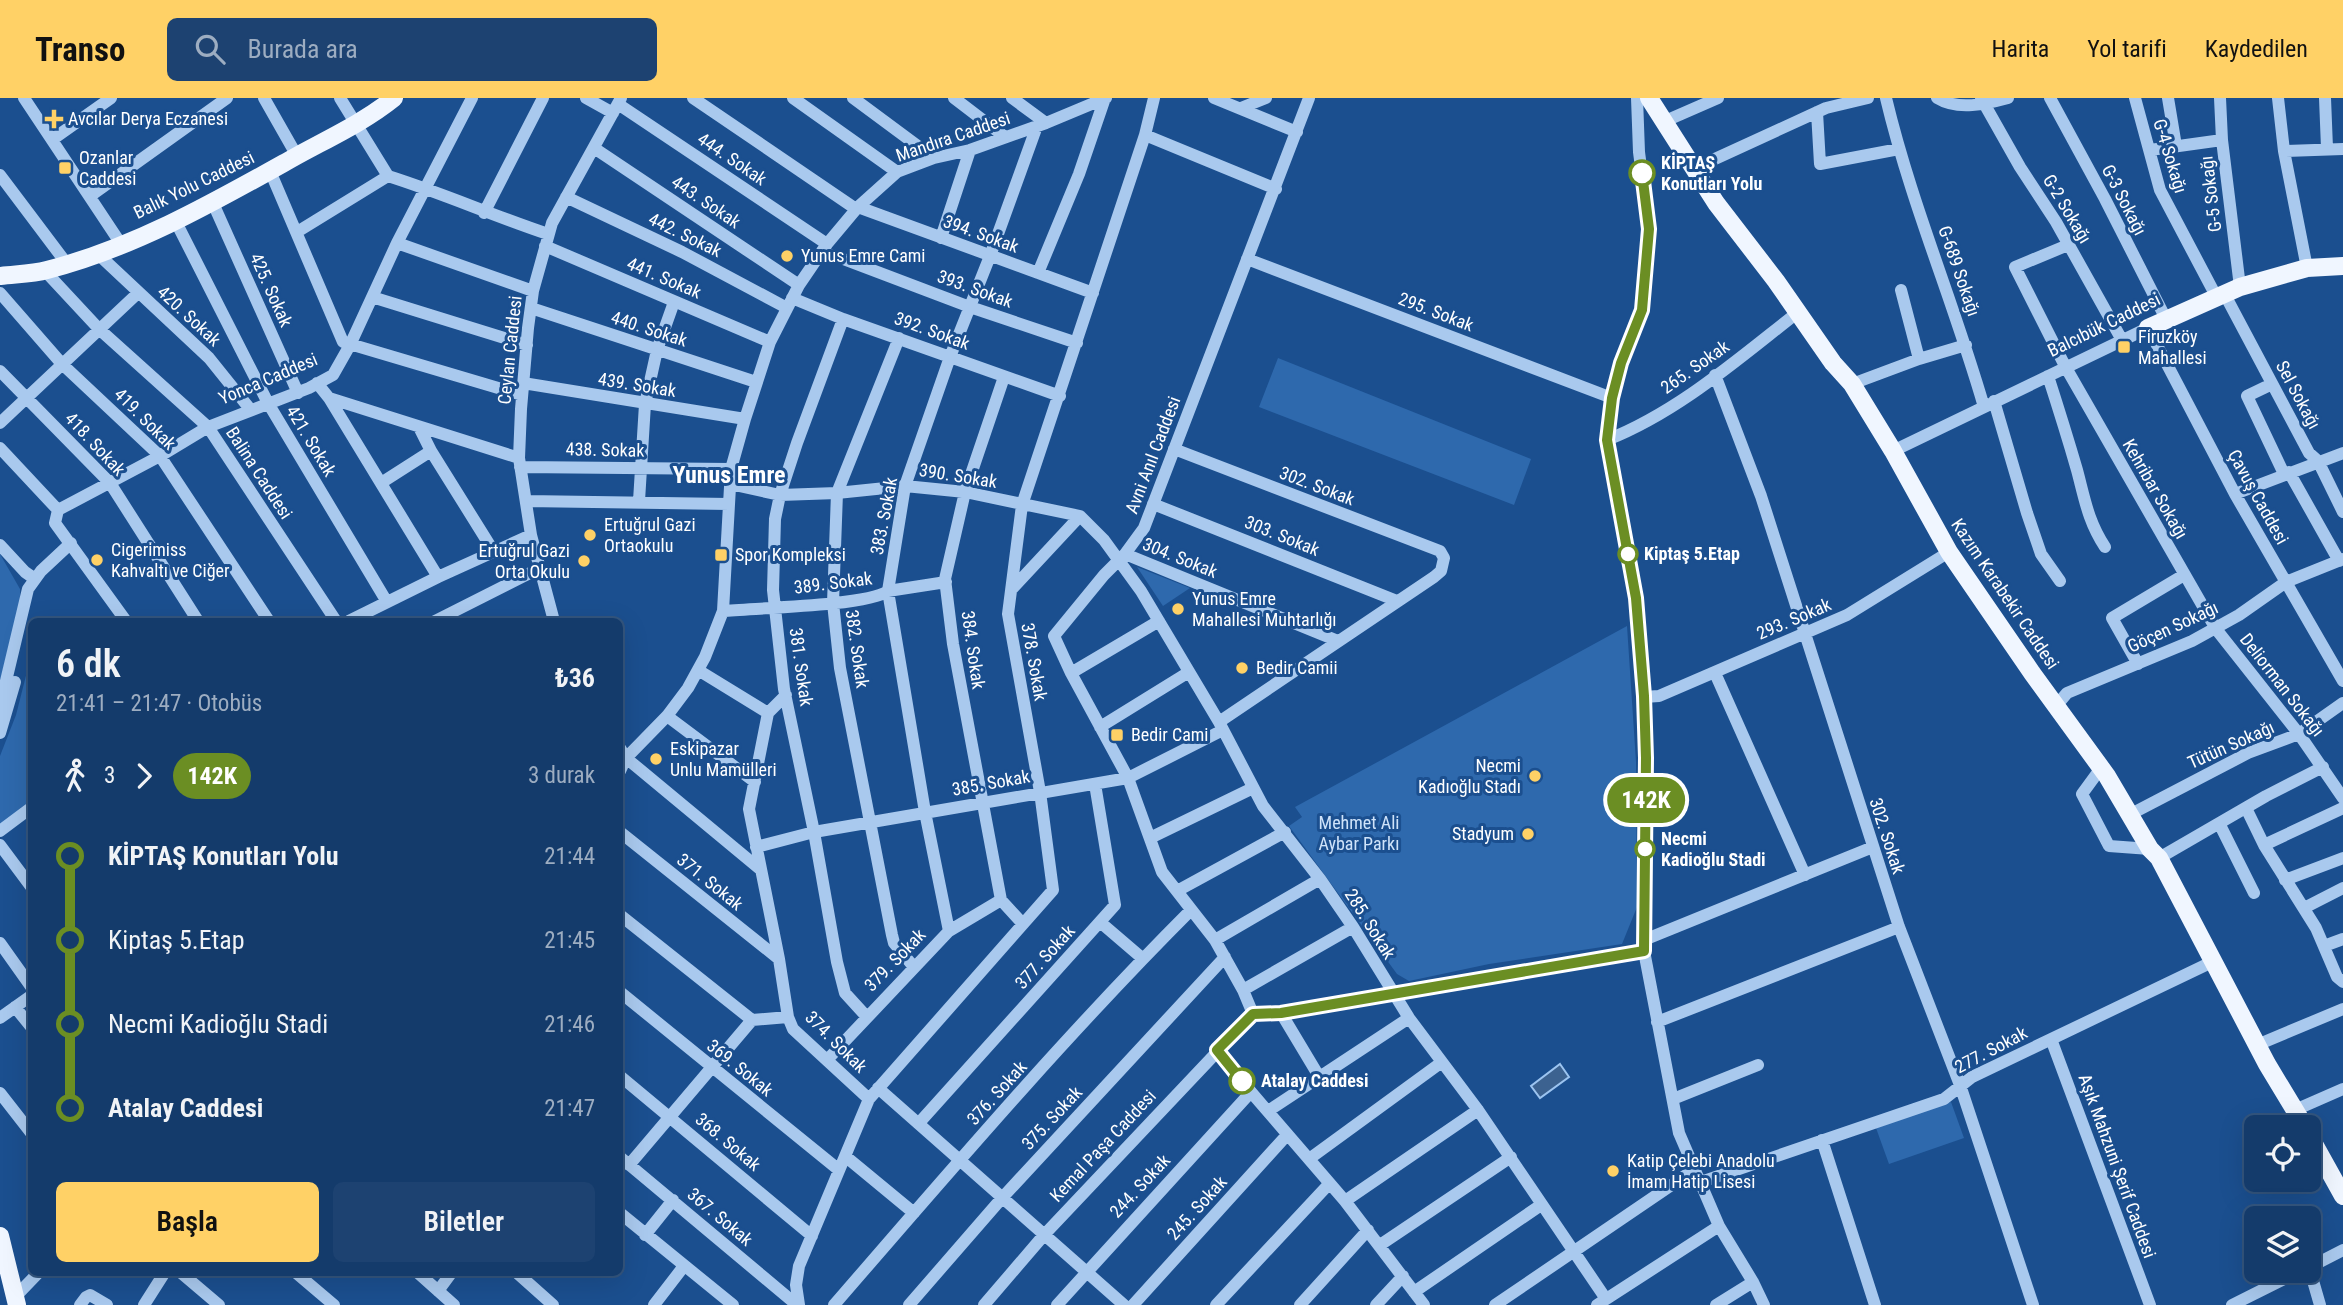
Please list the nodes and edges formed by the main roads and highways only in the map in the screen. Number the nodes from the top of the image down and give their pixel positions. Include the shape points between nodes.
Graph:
1 (394, 98) edge
2 (1649, 98) edge
3 (2343, 266) edge
4 (0, 276) edge
5 (2148, 328) road end
6 (2298, 1115) edge
7 (2321, 1156) edge
8 (2343, 1196) edge
9 (0, 1236) edge
10 (16, 1301) edge

1 - 4 main road, Balık Yolu Caddesi via 270,171 121,244 45,271
2 - 6 main road, Kazım Karabekir Caddesi via 1693,169 1852,384 1949,552 2131,814
3 - 5 main road, Balcıbük Caddesi via 2307,268 2226,292
7 - 8 main road
9 - 10 main road

